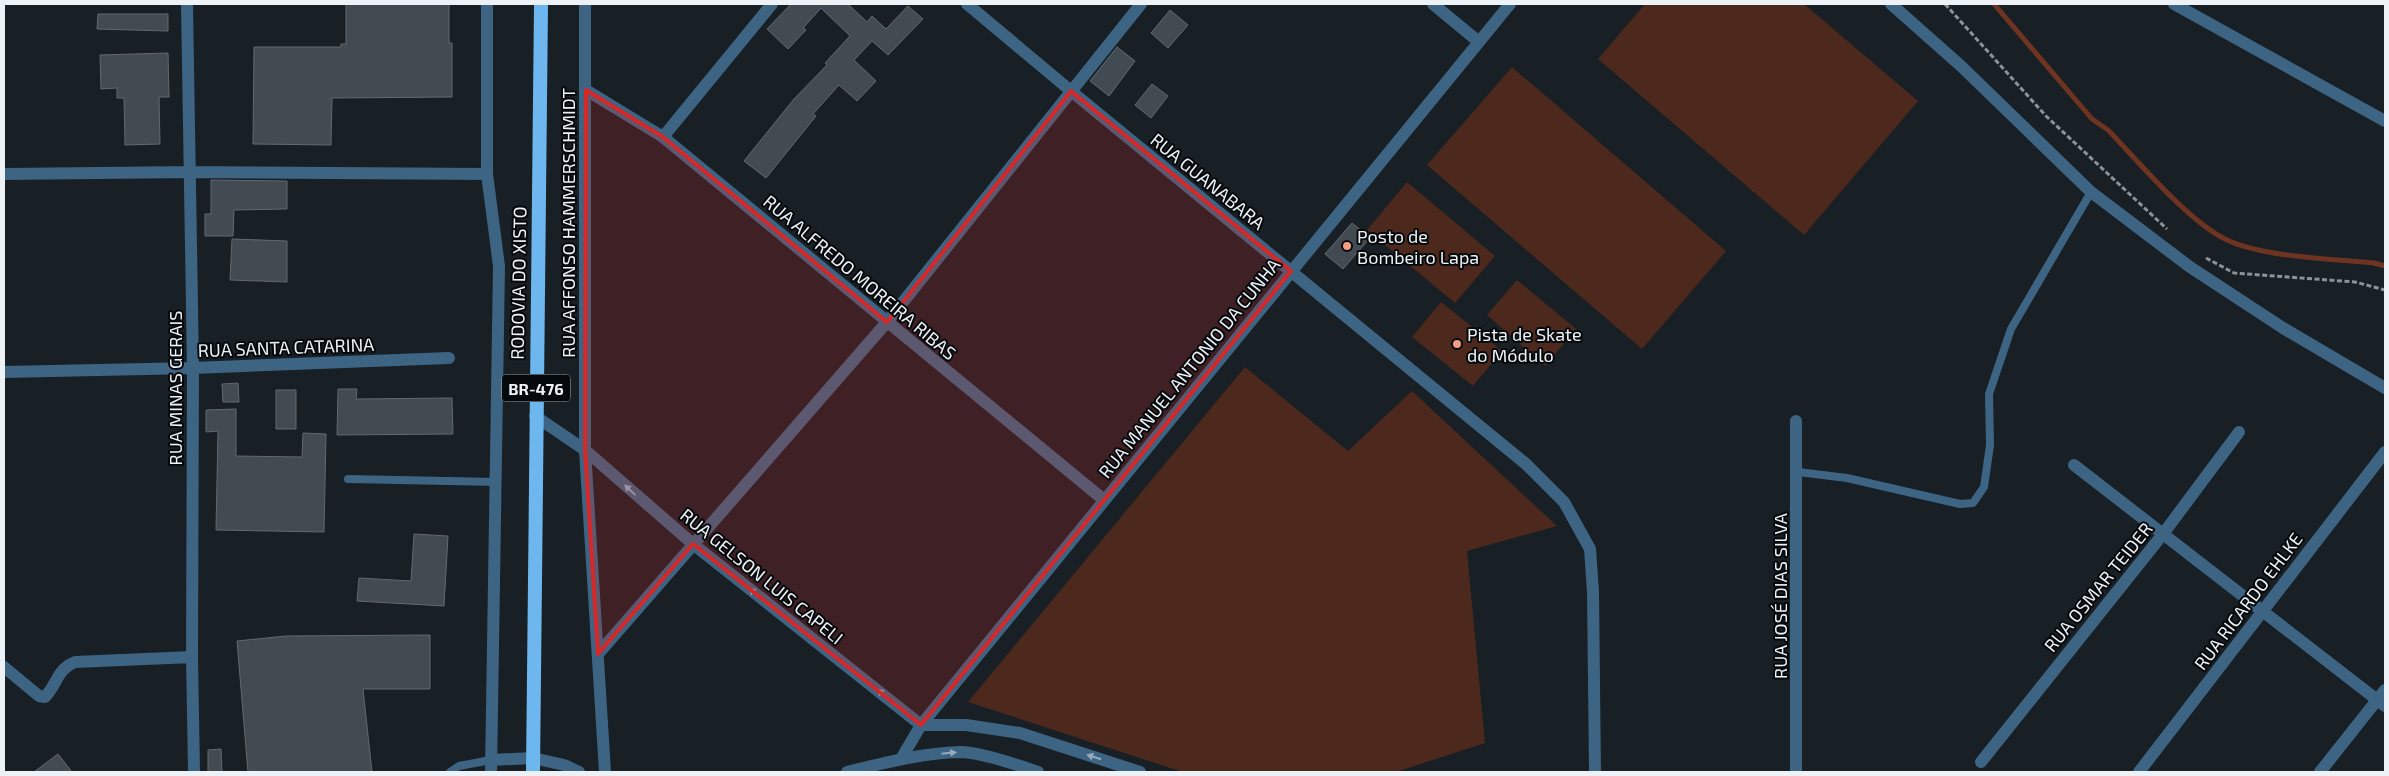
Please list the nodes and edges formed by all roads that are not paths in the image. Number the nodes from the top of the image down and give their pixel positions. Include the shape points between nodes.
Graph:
1 (187, 4) edge
2 (487, 4) edge
3 (541, 4) edge
4 (551, 4) edge
5 (585, 4) edge
6 (772, 4) edge
7 (967, 4) edge
8 (1141, 4) edge
9 (1433, 4) edge
10 (1510, 4) edge
11 (1891, 4) edge
12 (2174, 4) edge
13 (1479, 42) junction
14 (541, 47) junction
15 (586, 90) junction
16 (1070, 91) junction
17 (2385, 121) edge
18 (663, 137) junction
19 (191, 172) junction
20 (4, 174) edge
21 (487, 174) junction
22 (2091, 192) junction
23 (1291, 271) junction
24 (887, 322) junction
25 (449, 358) dead end
26 (193, 368) junction
27 (4, 372) edge
28 (2385, 388) edge
29 (535, 416) junction
30 (1796, 421) dead end
31 (2239, 432) dead end
32 (585, 450) junction
33 (2385, 452) edge
34 (2074, 465) dead end
35 (1798, 472) junction
36 (348, 479) dead end
37 (497, 482) junction
38 (1104, 500) junction
39 (2163, 534) junction
40 (693, 544) junction
41 (2262, 611) junction
42 (598, 654) junction
43 (192, 657) junction
44 (4, 667) edge
45 (2383, 699) edge
46 (921, 725) junction
47 (533, 758) junction
48 (901, 759) junction
49 (1981, 762) dead end
50 (491, 766) edge
51 (1013, 768) edge
52 (194, 772) edge
53 (450, 772) edge
54 (533, 772) edge
55 (579, 772) edge
56 (605, 772) edge
57 (847, 772) edge
58 (1038, 772) edge
59 (1140, 772) edge
60 (1595, 772) edge
61 (1796, 772) edge
62 (2140, 772) edge
63 (2320, 772) edge

1 - 19 street, RUA MINAS GERAIS
2 - 21 street
3 - 14 highway, RODOVIA DO XISTO / BR-476
4 - 14 highway
5 - 15 street, RUA AFFONSO HAMMERSCHMIDT
6 - 18 street
7 - 16 street, RUA GUANABARA
8 - 16 street
9 - 13 street
10 - 13 street, RUA MANUEL ANTONIO DA CUNHA
11 - 22 street
12 - 17 street
13 - 23 street, RUA MANUEL ANTONIO DA CUNHA
14 - 29 highway, RODOVIA DO XISTO / BR-476
15 - 18 street, RUA ALFREDO MOREIRA RIBAS
15 - 32 street, RUA AFFONSO HAMMERSCHMIDT
16 - 23 street, RUA GUANABARA
16 - 24 street
18 - 24 street, RUA ALFREDO MOREIRA RIBAS
19 - 20 street
19 - 21 street
19 - 26 street, RUA MINAS GERAIS
21 - 37 street via 499,266
22 - 28 street via 2190,267 2283,328
22 - 35 lane via 2011,329 1989,394 1990,445 1984,487 1973,503 1960,504 1847,478
23 - 38 street, RUA MANUEL ANTONIO DA CUNHA
23 - 60 street, RUA GUANABARA via 1526,464 1564,502 1590,549
24 - 38 street, RUA ALFREDO MOREIRA RIBAS
24 - 40 street
25 - 26 street, RUA SANTA CATARINA
26 - 27 street, RUA SANTA CATARINA
26 - 43 street, RUA MINAS GERAIS
29 - 32 street, RUA GELSON LUIS CAPELI
29 - 47 highway, RODOVIA DO XISTO / BR-476
30 - 35 street, RUA JOSÉ DIAS SILVA
31 - 39 street, RUA OSMAR TEIDER
40 -> 32 street, RUA GELSON LUIS CAPELI
32 - 42 street, RUA AFFONSO HAMMERSCHMIDT
33 - 41 street, RUA RICARDO EHLKE
34 - 39 street
35 - 61 street, RUA JOSÉ DIAS SILVA
36 - 37 lane
37 - 50 street
38 - 46 street, RUA MANUEL ANTONIO DA CUNHA
39 - 41 street
39 - 49 street, RUA OSMAR TEIDER
40 - 42 street
46 -> 40 street, RUA GELSON LUIS CAPELI
41 - 45 street
41 - 62 street, RUA RICARDO EHLKE
42 - 56 street, RUA AFFONSO HAMMERSCHMIDT
43 - 44 street via 75,662 65,666 44,698
43 - 52 street, RUA MINAS GERAIS
45 - 63 street
46 - 48 street, RUA MANUEL ANTONIO DA CUNHA
59 -> 46 street via 1020,733 966,725
47 - 50 street
47 - 54 highway, RODOVIA DO XISTO / BR-476
47 - 55 street
48 -> 51 street via 962,752
48 - 57 street
50 - 53 lane via 459,766
51 - 58 street

